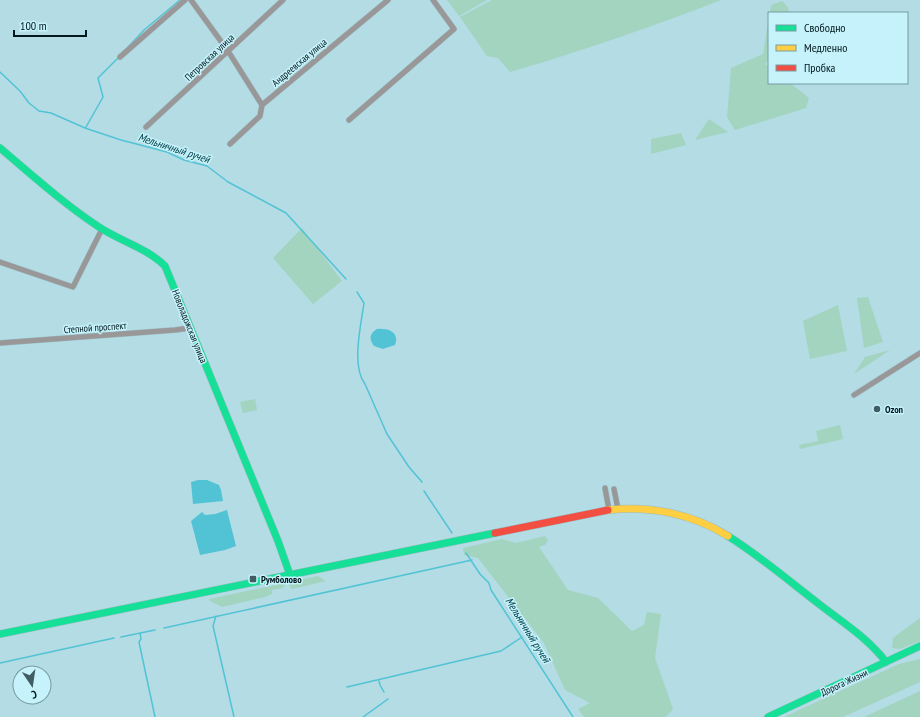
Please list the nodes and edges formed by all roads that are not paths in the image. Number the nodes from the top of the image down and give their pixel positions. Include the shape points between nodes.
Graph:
1 (185, 0) edge
2 (191, 0) edge
3 (283, 0) edge
4 (388, 0) edge
5 (433, 0) edge
6 (228, 51) junction
7 (120, 57) dead end
8 (262, 105) junction
9 (348, 120) dead end
10 (146, 127) dead end
11 (230, 144) dead end
12 (0, 148) edge
13 (102, 229) junction
14 (0, 262) edge
15 (190, 328) junction
16 (0, 343) edge
17 (920, 353) edge
18 (854, 395) dead end
19 (605, 488) dead end
20 (614, 489) dead end
21 (618, 509) junction
22 (609, 510) junction
23 (290, 575) junction
24 (0, 634) edge
25 (920, 646) edge
26 (886, 662) junction
27 (768, 717) edge

1 - 7 street
2 - 6 street
3 - 6 street, Петровская улица
4 - 8 street, Андреевская улица
5 - 9 street via 454,29
6 - 8 street
6 - 10 street, Петровская улица
8 - 11 street, Андреевская улица via 260,116
12 - 13 main road, Новоладожская улица
13 - 14 street via 73,287
13 - 15 main road, Новоладожская улица via 162,262
15 - 16 street, Степной проспект
15 - 23 main road, Новоладожская улица
17 - 18 street
19 - 22 street
20 - 21 street
21 - 22 main road
21 - 26 main road via 653,510 676,515 723,533 843,623 877,650
22 - 23 main road
23 - 24 main road
25 - 26 main road, Дорога Жизни
26 - 27 main road, Дорога Жизни

